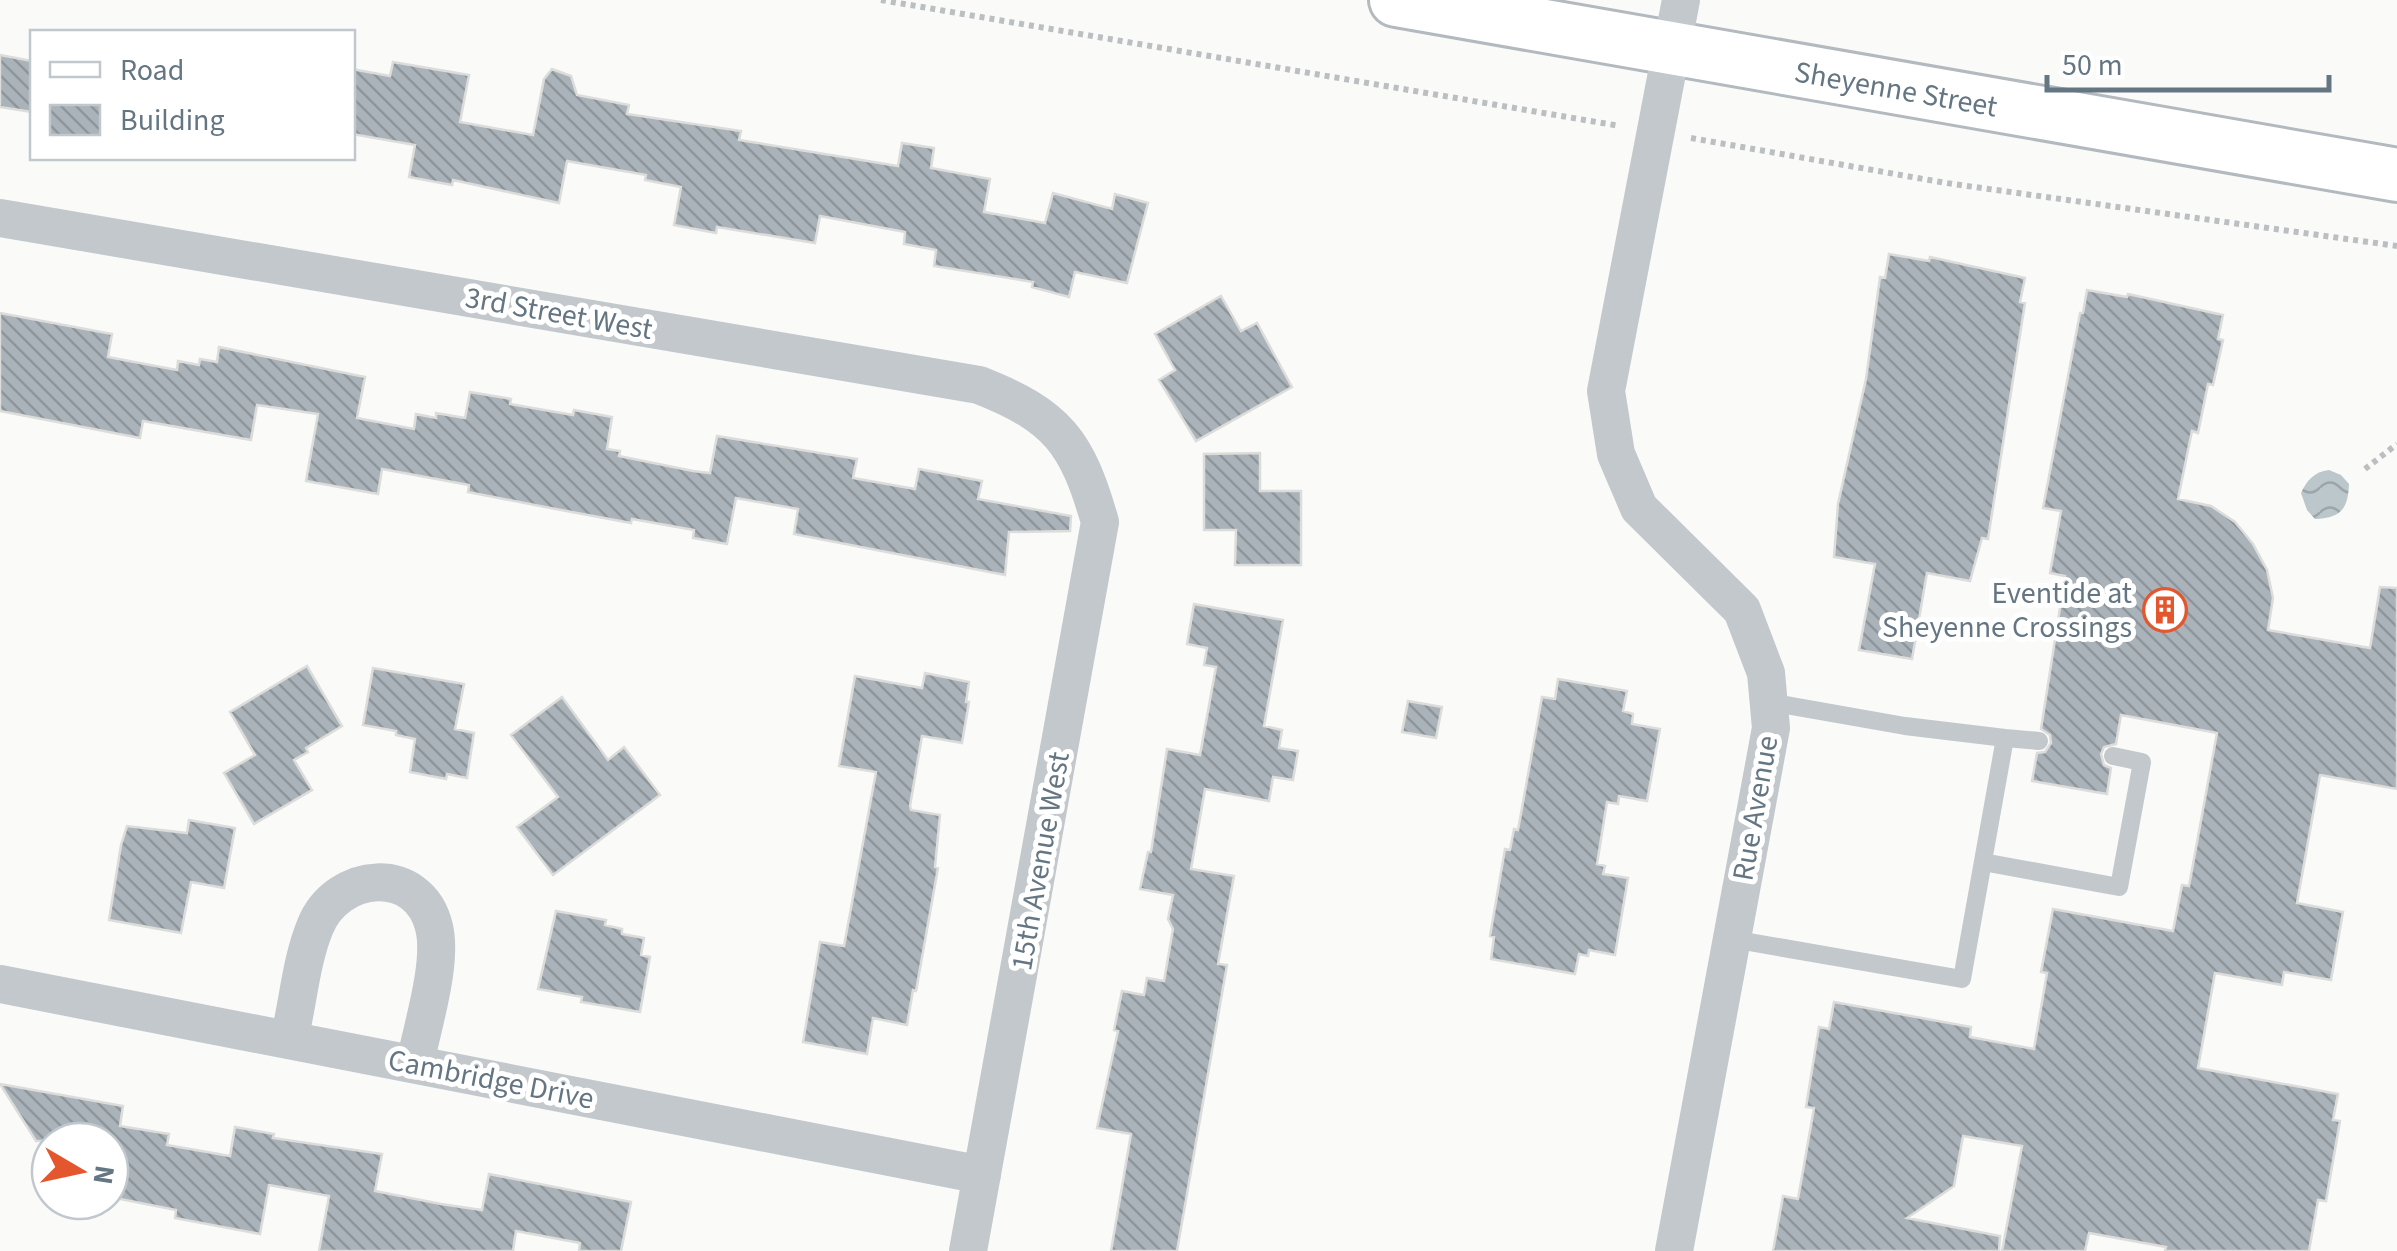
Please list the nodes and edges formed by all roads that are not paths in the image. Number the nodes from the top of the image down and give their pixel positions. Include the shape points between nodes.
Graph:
1 (1396, 0) edge
2 (1677, 25) edge
3 (2397, 175) edge
4 (0, 218) edge
5 (1085, 472) joint
6 (1769, 702) junction
7 (2006, 738) junction
8 (2038, 742) dead end
9 (2114, 756) dead end
10 (1983, 862) junction
11 (1732, 940) junction
12 (0, 984) edge
13 (289, 1040) junction
14 (415, 1064) junction
15 (982, 1175) junction
16 (968, 1251) edge
17 (1674, 1251) edge

1 - 2 main road, Sheyenne Street
2 - 3 main road, Sheyenne Street
2 - 6 street, Rue Avenue via 1606,390 1616,454 1638,508 1742,610 1766,673
4 - 5 street, 3rd Street West via 979,385 1022,402 1060,433
5 - 15 street, 15th Avenue West via 1100,522 1094,566
6 - 7 lane
6 - 11 street, Rue Avenue via 1771,728
7 - 8 lane
7 - 10 lane
9 - 10 lane via 2142,762 2119,887
10 - 11 lane via 1962,979
11 - 17 street, Rue Avenue
12 - 13 street, Cambridge Drive
13 - 14 street, Cambridge Drive
13 - 14 street via 315,925 335,895 365,882 400,886 425,903 435,930
14 - 15 street, Cambridge Drive
15 - 16 street, 15th Avenue West

